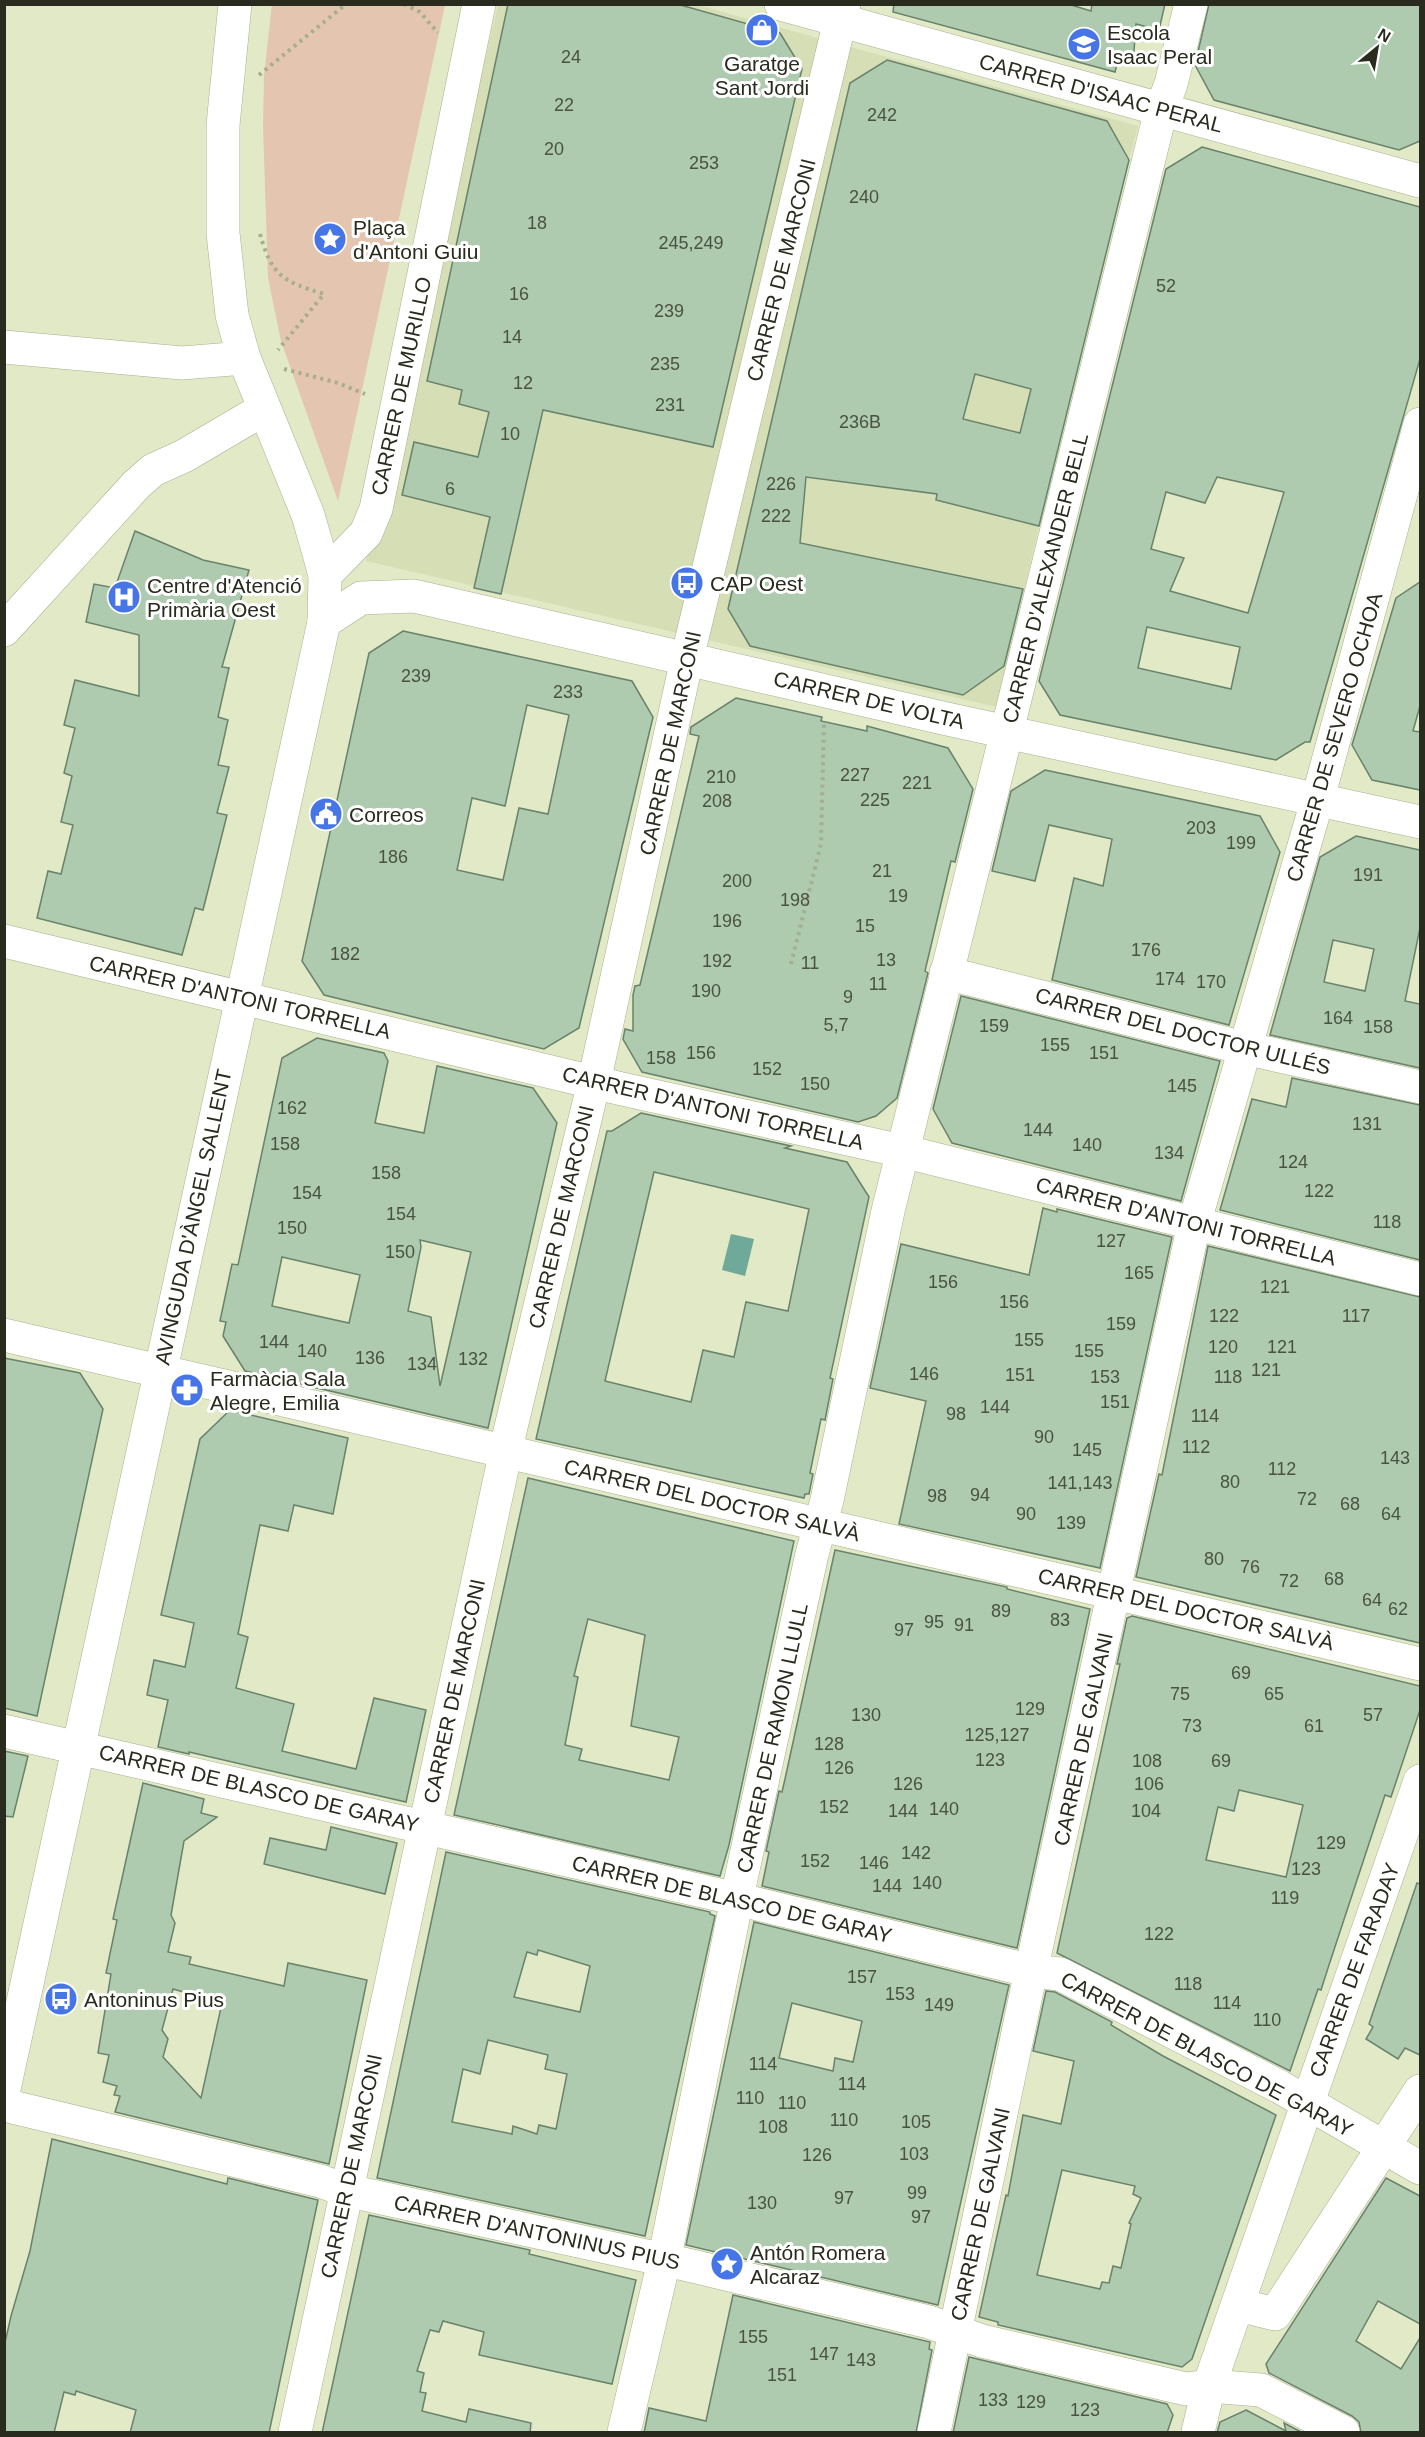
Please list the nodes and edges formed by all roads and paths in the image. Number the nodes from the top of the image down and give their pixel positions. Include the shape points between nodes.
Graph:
1 (235, 4) edge
2 (346, 4) edge
3 (404, 4) edge
4 (479, 4) edge
5 (781, 4) edge
6 (1191, 4) edge
7 (843, 13) edge
8 (438, 33) dead end
9 (260, 75) dead end
10 (1161, 110) junction
11 (1420, 181) edge
12 (260, 234) dead end
13 (4, 347) edge
14 (278, 350) dead end
15 (244, 358) junction
16 (284, 369) dead end
17 (365, 394) dead end
18 (264, 409) junction
19 (1420, 424) edge
20 (326, 575) junction
21 (324, 622) junction
22 (4, 630) edge
23 (687, 659) junction
24 (824, 717) dead end
25 (1008, 732) junction
26 (1318, 798) junction
27 (1420, 822) edge
28 (4, 941) edge
29 (790, 964) dead end
30 (946, 973) junction
31 (240, 997) junction
32 (1244, 1048) junction
33 (594, 1082) junction
34 (1420, 1087) edge
35 (902, 1151) junction
36 (1194, 1224) junction
37 (1420, 1279) edge
38 (4, 1335) edge
39 (160, 1372) junction
40 (506, 1451) junction
41 (821, 1526) junction
42 (1115, 1592) junction
43 (1420, 1664) edge
44 (4, 1731) edge
45 (80, 1747) junction
46 (1420, 1781) edge
47 (425, 1826) junction
48 (737, 1899) junction
49 (1031, 1971) junction
50 (4, 2090) edge
51 (1420, 2091) edge
52 (1306, 2103) junction
53 (4, 2105) edge
54 (1384, 2148) junction
55 (1420, 2168) edge
56 (345, 2190) junction
57 (664, 2261) junction
58 (1238, 2305) junction
59 (955, 2332) junction
60 (1209, 2386) junction
61 (295, 2433) edge
62 (624, 2433) edge
63 (934, 2433) edge
64 (1198, 2433) edge
65 (1343, 2433) edge

1 - 15 street, AVINGUDA D'ÀNGEL SALLENT via 223,125 223,233 232,315
2 - 9 path
3 - 8 path via 420,12
4 - 20 street, CARRER DE MURILLO via 376,509 366,533
5 - 7 street, CARRER D'ISAAC PERAL
6 - 10 street, CARRER D'ALEXANDER BELL
7 - 10 street, CARRER D'ISAAC PERAL
7 - 23 street, CARRER DE MARCONI
10 - 11 street, CARRER D'ISAAC PERAL
10 - 25 street, CARRER D'ALEXANDER BELL
12 - 14 path via 273,269 288,280 324,294
13 - 15 street via 182,363
15 - 18 street, AVINGUDA D'ÀNGEL SALLENT
16 - 17 path via 338,382
18 - 20 street, AVINGUDA D'ÀNGEL SALLENT via 308,515
18 - 22 street via 153,471 136,485
19 - 26 street, CARRER DE SEVERO OCHOA
20 - 21 street, AVINGUDA D'ÀNGEL SALLENT
21 - 23 street, CARRER DE VOLTA via 361,598 414,596
21 - 31 street, AVINGUDA D'ÀNGEL SALLENT
23 - 25 street, CARRER DE VOLTA
23 - 33 street, CARRER DE MARCONI
24 - 29 path via 821,844
25 - 26 street, CARRER DE VOLTA
25 - 30 street, CARRER D'ALEXANDER BELL
26 - 27 street, CARRER DE VOLTA
26 - 32 street, CARRER DE SEVERO OCHOA
28 - 31 street, CARRER D'ANTONI TORRELLA
30 - 32 street, CARRER DEL DOCTOR ULLÉS
30 - 35 street, CARRER D'ALEXANDER BELL
31 - 33 street, CARRER D'ANTONI TORRELLA
31 - 39 street, AVINGUDA D'ÀNGEL SALLENT
32 - 34 street, CARRER DEL DOCTOR ULLÉS
32 - 36 street, CARRER DE GALVANI
33 - 35 street, CARRER D'ANTONI TORRELLA
33 - 40 street, CARRER DE MARCONI
35 - 36 street, CARRER D'ANTONI TORRELLA
35 - 41 street, CARRER DE RAMON LLULL
36 - 37 street, CARRER D'ANTONI TORRELLA
36 - 42 street, CARRER DE GALVANI
38 - 39 street, CARRER DEL DOCTOR SALVÀ
39 - 40 street, CARRER DEL DOCTOR SALVÀ
39 - 45 street, AVINGUDA D'ÀNGEL SALLENT
40 - 41 street, CARRER DEL DOCTOR SALVÀ
40 - 47 street, CARRER DE MARCONI
41 - 42 street, CARRER DEL DOCTOR SALVÀ
41 - 48 street, CARRER DE RAMON LLULL
42 - 43 street, CARRER DEL DOCTOR SALVÀ
42 - 49 street, CARRER DE GALVANI
44 - 45 street, CARRER DE BLASCO DE GARAY
45 - 47 street, CARRER DE BLASCO DE GARAY
45 - 50 street, AVINGUDA D'ÀNGEL SALLENT
46 - 52 street, CARRER DE FARADAY
47 - 48 street, CARRER DE BLASCO DE GARAY
47 - 56 street, CARRER DE MARCONI
48 - 49 street, CARRER DE BLASCO DE GARAY
48 - 57 street, CARRER DE RAMON LLULL
49 - 52 street, CARRER DE BLASCO DE GARAY via 1060,1974
49 - 59 street, CARRER DE GALVANI
51 - 54 street
52 - 54 street, CARRER DE BLASCO DE GARAY
52 - 58 street, CARRER DE FARADAY
53 - 56 street, CARRER D'ANTONINUS PIUS
54 - 55 street, CARRER DE BLASCO DE GARAY
54 - 58 street via 1275,2314
56 - 57 street, CARRER D'ANTONINUS PIUS
56 - 61 street, CARRER DE MARCONI
57 - 59 street, CARRER D'ANTONINUS PIUS via 929,2322
57 - 62 street, CARRER DE RAMON LLULL
58 - 60 street, CARRER DE FARADAY
59 - 60 street, CARRER D'ANTONINUS PIUS via 982,2342 1186,2389
59 - 63 street, CARRER DE GALVANI
60 - 64 street, CARRER DE FARADAY
60 - 65 street, CARRER D'ANTONINUS PIUS via 1262,2390

